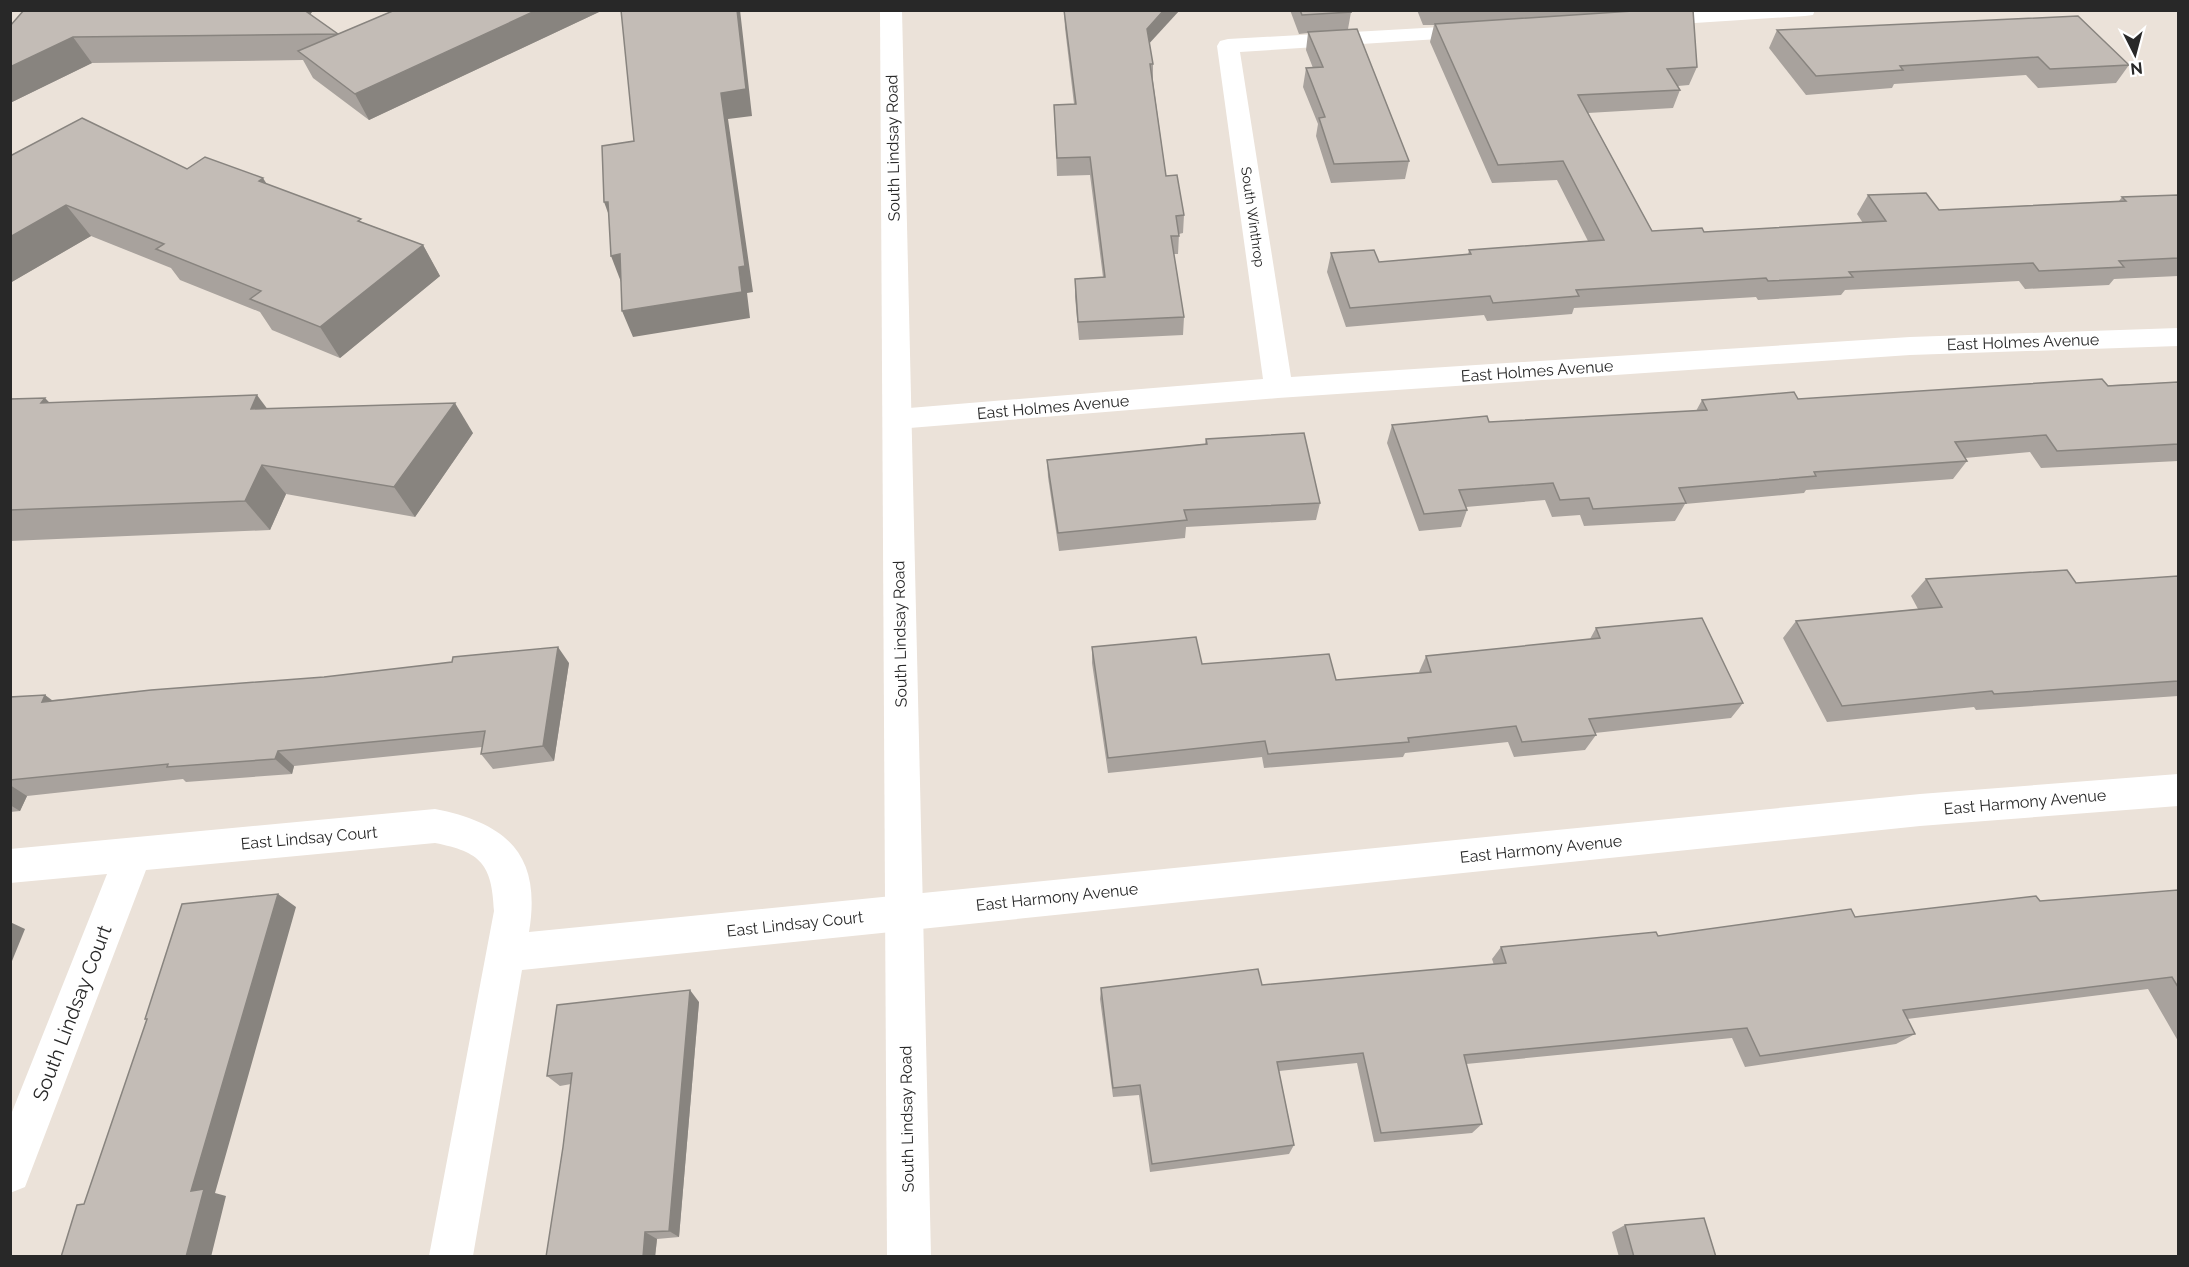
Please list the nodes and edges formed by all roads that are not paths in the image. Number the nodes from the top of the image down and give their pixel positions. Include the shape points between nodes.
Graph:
1 (891, 10) edge
2 (1805, 10) edge
3 (1628, 21) edge
4 (1499, 29) edge
5 (2178, 337) edge
6 (1278, 388) junction
7 (897, 419) junction
8 (2178, 790) edge
9 (134, 854) junction
10 (10, 866) edge
11 (904, 913) junction
12 (507, 953) junction
13 (10, 1172) edge
14 (451, 1257) edge
15 (909, 1257) edge

1 - 7 street, South Lindsay Road
2 - 3 street
4 - 6 street, South Winthrop via 1228,46
5 - 6 street, East Holmes Avenue via 1910,346
6 - 7 street, East Holmes Avenue
7 - 11 street, South Lindsay Road
8 - 11 street, East Harmony Avenue via 1920,810
9 - 10 street, East Lindsay Court
9 - 12 street, East Lindsay Court via 435,826 456,829 476,836 506,865 513,887
9 - 13 street, South Lindsay Court
11 - 12 street, East Lindsay Court
11 - 15 street, South Lindsay Road
12 - 14 street, East Lindsay Court

